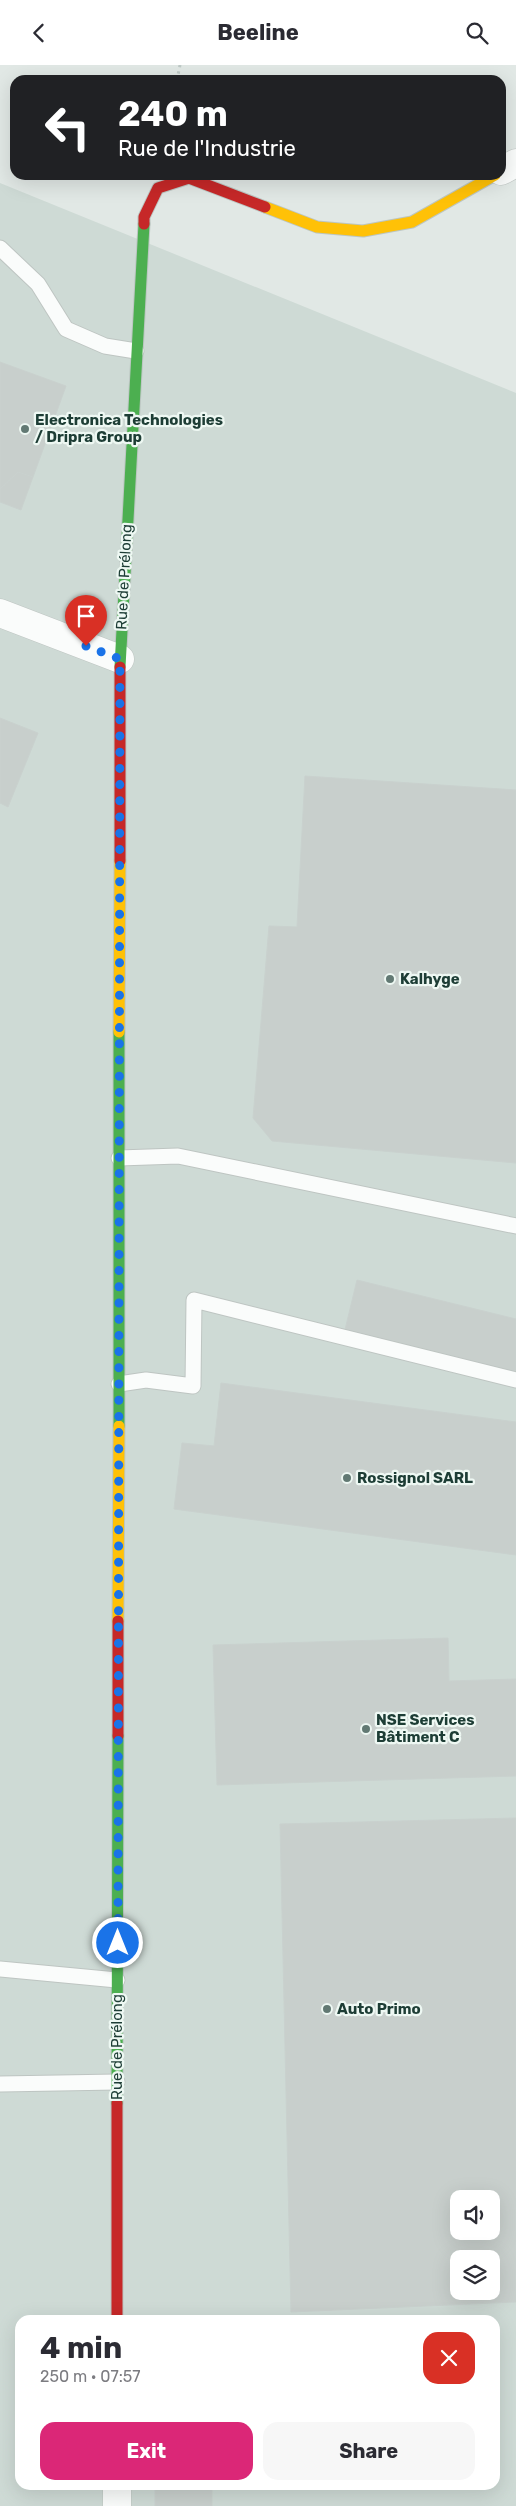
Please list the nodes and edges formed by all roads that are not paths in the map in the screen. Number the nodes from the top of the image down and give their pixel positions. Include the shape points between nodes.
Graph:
1 (183, 180) edge
2 (194, 180) edge
3 (486, 180) edge
4 (0, 248) edge
5 (136, 351) junction
6 (0, 613) edge
7 (120, 659) junction
8 (119, 1158) junction
9 (516, 1226) edge
10 (516, 1380) edge
11 (119, 1384) junction
12 (0, 1969) edge
13 (118, 1980) junction
14 (117, 2082) junction
15 (0, 2084) edge
16 (117, 2315) edge
17 (117, 2490) edge
18 (117, 2506) edge

1 - 5 street, Rue de Prélong via 158,188 144,217
2 - 3 street, Rue de Prélong via 317,227 363,231 412,223
4 - 5 lane via 38,284 66,329 105,346
5 - 7 street, Rue de Prélong
6 - 7 street
7 - 8 street, Rue de Prélong
8 - 9 lane via 178,1156
8 - 11 street, Rue de Prélong
10 - 11 lane via 194,1300 193,1385 146,1380
11 - 13 street, Rue de Prélong
12 - 13 lane
13 - 14 street, Rue de Prélong
14 - 15 lane
14 - 16 street, Rue de Prélong
17 - 18 street

